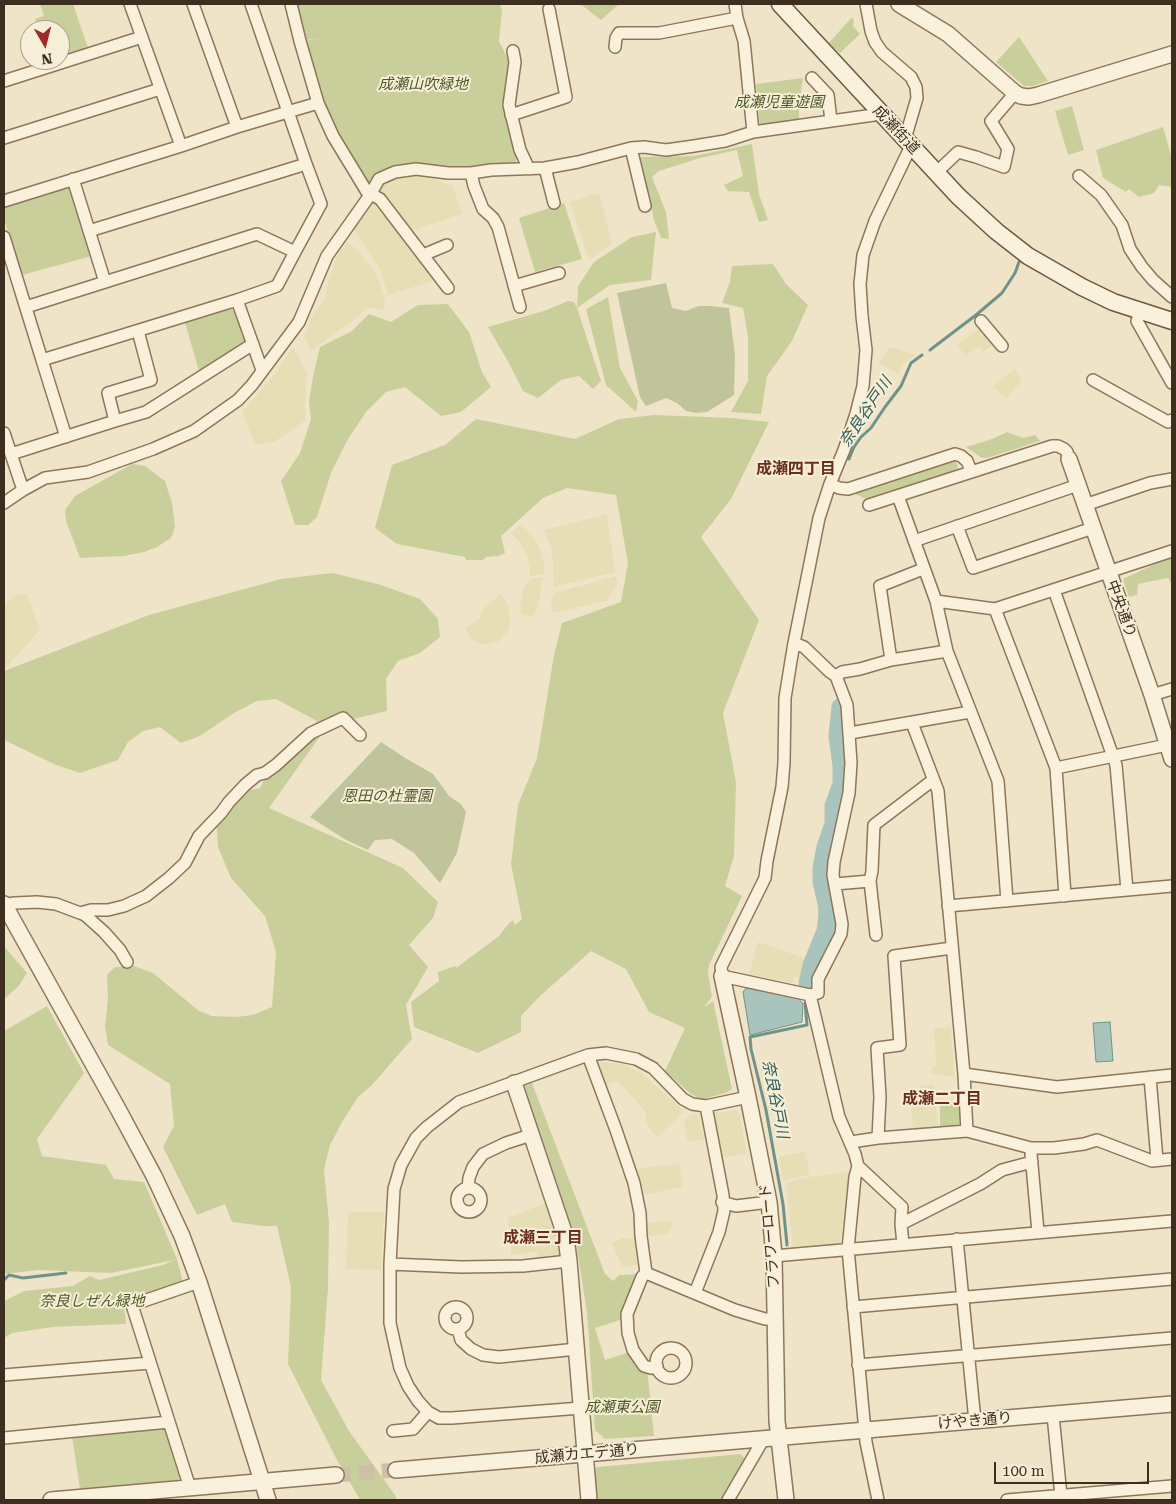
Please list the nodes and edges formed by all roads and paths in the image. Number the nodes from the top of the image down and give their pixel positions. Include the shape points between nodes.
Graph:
1 (130, 4) edge
2 (193, 4) edge
3 (251, 4) edge
4 (291, 4) edge
5 (735, 4) edge
6 (780, 4) edge
7 (866, 4) edge
8 (900, 4) edge
9 (549, 9) dead end
10 (737, 18) junction
11 (142, 37) junction
12 (614, 47) dead end
13 (513, 51) dead end
14 (1172, 54) edge
15 (812, 78) dead end
16 (4, 81) edge
17 (160, 89) junction
18 (1015, 93) junction
19 (318, 103) junction
20 (288, 111) junction
21 (881, 114) junction
22 (511, 115) junction
23 (831, 121) junction
24 (237, 127) junction
25 (753, 132) junction
26 (4, 138) edge
27 (908, 142) junction
28 (181, 146) junction
29 (631, 148) junction
30 (306, 164) junction
31 (545, 168) junction
32 (528, 169) junction
33 (936, 172) junction
34 (471, 173) junction
35 (1079, 176) dead end
36 (73, 179) junction
37 (370, 195) junction
38 (4, 201) edge
39 (554, 203) dead end
40 (645, 206) dead end
41 (89, 231) junction
42 (4, 237) edge
43 (447, 245) dead end
44 (295, 252) junction
45 (423, 255) junction
46 (559, 273) dead end
47 (105, 282) junction
48 (514, 286) junction
49 (448, 288) dead end
50 (1172, 297) edge
51 (237, 300) junction
52 (26, 307) junction
53 (520, 307) dead end
54 (1140, 312) junction
55 (981, 321) dead end
56 (1172, 321) edge
57 (138, 330) junction
58 (252, 344) junction
59 (1002, 346) dead end
60 (42, 360) junction
61 (262, 370) junction
62 (1093, 380) dead end
63 (1172, 383) edge
64 (1172, 420) edge
65 (115, 421) junction
66 (4, 433) edge
67 (66, 437) junction
68 (11, 454) junction
69 (1069, 459) joint
70 (971, 472) junction
71 (1172, 479) edge
72 (830, 484) junction
73 (1078, 486) junction
74 (22, 490) junction
75 (898, 496) junction
76 (4, 503) edge
77 (869, 506) dead end
78 (1085, 506) junction
79 (957, 526) junction
80 (1093, 528) junction
81 (914, 541) junction
82 (1172, 551) edge
83 (923, 569) junction
84 (1108, 572) junction
85 (1054, 590) junction
86 (936, 601) junction
87 (995, 609) junction
88 (794, 643) junction
89 (947, 651) junction
90 (891, 660) junction
91 (836, 676) junction
92 (1172, 689) edge
93 (1152, 695) junction
94 (970, 712) junction
95 (912, 723) junction
96 (850, 733) junction
97 (360, 735) dead end
98 (1171, 749) edge
99 (1112, 756) junction
100 (1056, 768) junction
101 (933, 780) junction
102 (870, 881) junction
103 (835, 884) junction
104 (1172, 886) edge
105 (1127, 890) junction
106 (1065, 896) junction
107 (1007, 901) junction
108 (4, 905) edge
109 (948, 906) junction
110 (80, 913) junction
111 (876, 935) dead end
112 (952, 948) junction
113 (127, 962) dead end
114 (722, 976) junction
115 (810, 995) junction
116 (588, 1055) junction
117 (964, 1074) junction
118 (1172, 1075) edge
119 (1150, 1077) junction
120 (514, 1083) junction
121 (748, 1097) junction
122 (706, 1106) junction
123 (967, 1131) junction
124 (530, 1135) junction
125 (878, 1138) junction
126 (851, 1142) junction
127 (1030, 1148) junction
128 (1172, 1159) edge
129 (1157, 1160) junction
130 (1032, 1162) junction
131 (858, 1166) junction
132 (468, 1188) dead end
133 (722, 1202) junction
134 (769, 1202) junction
135 (1172, 1221) edge
136 (901, 1224) junction
137 (1038, 1232) junction
138 (957, 1239) junction
139 (903, 1244) junction
140 (848, 1249) junction
141 (774, 1256) junction
142 (569, 1261) junction
143 (390, 1264) junction
144 (646, 1273) junction
145 (1172, 1278) edge
146 (199, 1282) junction
147 (695, 1293) junction
148 (963, 1298) junction
149 (853, 1307) junction
150 (776, 1319) junction
151 (458, 1329) dead end
152 (1172, 1338) edge
153 (577, 1350) junction
154 (968, 1356) junction
155 (150, 1363) junction
156 (858, 1365) junction
157 (657, 1366) dead end
158 (4, 1376) edge
159 (1172, 1404) edge
160 (581, 1408) junction
161 (428, 1412) junction
162 (1053, 1415) junction
163 (169, 1422) junction
164 (975, 1422) junction
165 (393, 1431) dead end
166 (864, 1431) junction
167 (4, 1438) edge
168 (779, 1438) junction
169 (763, 1440) junction
170 (585, 1454) junction
171 (396, 1470) tunnel mouth
172 (336, 1475) tunnel mouth
173 (262, 1482) junction
174 (1172, 1486) edge
175 (190, 1488) junction
176 (1061, 1496) junction
177 (51, 1500) edge
178 (268, 1500) edge
179 (589, 1500) edge
180 (728, 1500) edge
181 (786, 1500) edge
182 (878, 1500) edge
183 (1007, 1500) edge

1 - 11 street
2 - 24 street
3 - 20 street
4 - 19 street
5 - 10 street
6 - 21 main road, 成瀬街道
7 - 27 street via 875,42 911,77 916,87 917,98
8 - 18 street via 948,34
9 - 22 street via 566,97
10 - 12 street via 659,33 619,33
10 - 25 street via 744,41
11 - 16 street
11 - 17 street
13 - 22 street
14 - 18 street via 1038,95 1029,97
15 - 23 street via 828,95
17 - 26 street
17 - 28 street
18 - 33 street via 991,121 1008,149 1004,167 958,152
19 - 20 street
19 - 37 street via 333,136
20 - 24 street
20 - 30 street
21 - 23 street
21 - 27 main road, 成瀬街道
22 - 32 street
23 - 25 street
24 - 28 street
25 - 29 street via 725,141 666,150
27 - 33 main road, 成瀬街道
27 - 72 street via 863,255 860,284 866,350 863,386
28 - 36 street
29 - 31 street
29 - 40 street
30 - 41 street
30 - 44 street via 321,204
31 - 32 street
31 - 39 street
32 - 34 street
33 - 54 main road, 成瀬街道 via 980,217 1024,253 1082,287
34 - 37 street via 448,174 416,169 395,172 380,179
34 - 48 street via 482,209 498,227
35 - 50 street via 1101,195 1122,225 1130,249 1142,267
36 - 38 street
36 - 41 street
37 - 45 street via 380,199
37 - 61 street via 328,256 299,322
41 - 47 street
42 - 52 street
43 - 45 street
44 - 47 street via 257,234
44 - 51 street via 277,286
45 - 49 street
46 - 48 street
47 - 52 street
48 - 53 street
51 - 57 street
51 - 58 street
52 - 60 street
54 - 56 main road, 成瀬街道
54 - 63 street via 1137,321
55 - 59 street
57 - 60 street
57 - 65 street via 151,380 108,393
58 - 61 street
58 - 65 street via 146,412
60 - 67 street
61 - 74 street via 238,400 194,431 106,467 45,478
62 - 64 street via 1168,422
65 - 67 street
66 - 68 street
67 - 68 street
68 - 74 street
69 - 70 street via 1064,449 1052,446
69 - 73 street, 中央通り
70 - 72 street via 967,462 955,454 848,488
70 - 75 street
71 - 78 street via 1150,483
72 - 88 street via 819,518
73 - 78 street, 中央通り
73 - 79 street
74 - 76 street
75 - 77 street
75 - 81 street
78 - 80 street, 中央通り
79 - 80 street via 973,568
79 - 81 street
80 - 84 street, 中央通り
81 - 83 street
82 - 84 street
83 - 86 street
83 - 90 street via 880,586
84 - 85 street
84 - 93 street, 中央通り
85 - 87 street
85 - 99 street
86 - 87 street
86 - 89 street
87 - 100 street
88 - 91 street via 804,647
88 - 114 street via 785,698 782,786 765,878 721,967
89 - 90 street
89 - 94 street
90 - 91 street
91 - 96 street via 847,705
92 - 93 street
93 - 98 street, 中央通り
94 - 95 street
94 - 107 street via 998,781
95 - 96 street
95 - 101 street
96 - 103 street via 851,779 834,862
97 - 110 street via 343,718 311,733 266,773 245,785 200,836 185,863 146,896 124,906
98 - 99 street
99 - 100 street
99 - 105 street via 1116,765
100 - 106 street
101 - 102 street via 874,825
101 - 109 street via 938,791
102 - 103 street
102 - 111 street
103 - 115 street via 841,934 818,979 818,993
104 - 105 street
105 - 106 street
106 - 107 street
107 - 109 street
108 - 110 street via 37,902 56,904
108 - 146 street via 154,1176
109 - 112 street
110 - 113 street via 104,932
112 - 117 street
112 - 125 street via 894,956 900,1045 877,1048
114 - 115 street
114 - 121 street, フラワーロード
115 - 126 street via 839,1117
116 - 120 street
116 - 122 street via 606,1052 636,1059 654,1068 683,1099
116 - 144 street via 634,1183
117 - 119 street via 1057,1087
117 - 123 street
118 - 119 street
119 - 129 street
120 - 124 street
120 - 143 street via 460,1102 416,1138 401,1165 394,1190
121 - 122 street
121 - 134 street, フラワーロード
122 - 133 street
123 - 125 street
123 - 127 street
124 - 132 street via 483,1154 473,1167
124 - 142 street via 563,1226
125 - 126 street
126 - 131 street
127 - 129 street via 1054,1148 1097,1140 1152,1161
127 - 130 street
128 - 129 street
130 - 136 street via 1002,1170
130 - 137 street
131 - 136 street via 902,1207
131 - 140 street
133 - 134 street via 736,1206
133 - 147 street via 722,1222
134 - 141 street, フラワーロード
135 - 137 street
136 - 139 street
137 - 138 street
138 - 139 street
138 - 148 street
139 - 140 street
140 - 141 street
140 - 149 street
141 - 150 street, フラワーロード
142 - 143 street via 524,1266
142 - 153 street
143 - 161 street via 389,1310 400,1368 408,1386
144 - 147 street
144 - 157 street via 627,1314 628,1333 633,1350 644,1366
145 - 148 street
146 - 155 street via 132,1305
146 - 173 street
147 - 150 street via 734,1310
148 - 149 street
148 - 154 street
149 - 156 street
150 - 168 street, フラワーロード
151 - 153 street via 461,1340 483,1355 498,1357
152 - 154 street
153 - 160 street
154 - 156 street
154 - 164 street
155 - 158 street
155 - 163 street
156 - 166 street
159 - 162 street, けやき通り
160 - 161 street via 452,1418 439,1418
160 - 170 street
161 - 165 street via 413,1429
162 - 164 street, けやき通り
162 - 176 street
163 - 167 street
163 - 175 street
164 - 166 street, けやき通り
166 - 168 street, けやき通り
166 - 182 street
168 - 169 street, 成瀬カエデ通り
168 - 181 street, フラワーロード
169 - 170 street, 成瀬カエデ通り
169 - 180 street
170 - 171 street, 成瀬カエデ通り
170 - 179 street
172 - 173 street
173 - 175 street
173 - 178 street
174 - 176 street
175 - 177 street
176 - 183 street

